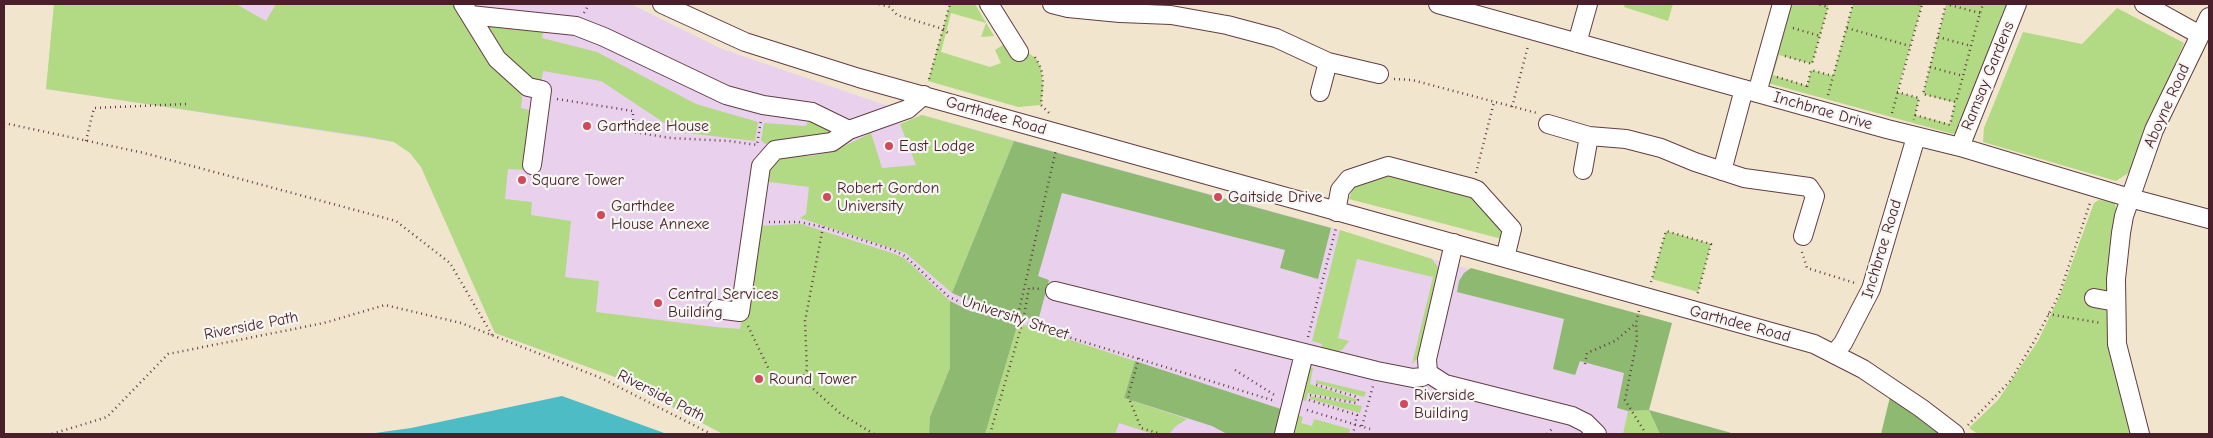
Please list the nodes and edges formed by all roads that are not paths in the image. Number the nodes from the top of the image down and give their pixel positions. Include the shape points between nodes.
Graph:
1 (662, 4) edge
2 (988, 4) edge
3 (1052, 4) edge
4 (1438, 4) edge
5 (1588, 4) edge
6 (1782, 4) edge
7 (2017, 4) edge
8 (2144, 4) edge
9 (467, 9) edge
10 (2209, 18) edge
11 (2200, 34) junction
12 (1577, 43) junction
13 (1025, 51) road end
14 (1328, 62) junction
15 (1379, 74) road end
16 (1750, 91) junction
17 (1320, 92) dead end
18 (924, 95) junction
19 (1548, 124) road end
20 (849, 130) junction
21 (1589, 136) junction
22 (1913, 136) junction
23 (1960, 147) junction
24 (532, 166) dead end
25 (1583, 170) dead end
26 (1722, 171) junction
27 (2130, 198) junction
28 (1336, 212) junction
29 (2209, 219) edge
30 (1803, 236) road end
31 (1454, 243) junction
32 (1505, 258) junction
33 (1054, 291) dead end
34 (2094, 298) dead end
35 (2116, 302) junction
36 (717, 310) dead end
37 (1304, 354) junction
38 (1834, 354) junction
39 (1428, 373) junction
40 (1960, 431) edge
41 (1284, 434) edge
42 (1597, 434) edge
43 (2140, 434) edge

1 - 18 street, Garthdee Road via 776,53
2 - 13 street
3 - 14 street via 1120,13 1171,15 1227,25 1276,38
4 - 12 street, Inchbrae Drive
5 - 12 street
6 - 16 street
7 - 23 street, Ramsay Gardens
8 - 11 street
9 - 20 street via 576,26 726,95 763,105 812,112
9 - 24 street via 497,59 528,87 542,90
10 - 11 street, Aboyne Road
11 - 27 street, Aboyne Road via 2154,130
12 - 16 street, Inchbrae Drive
14 - 15 street
14 - 17 street
16 - 22 street, Inchbrae Drive
16 - 26 street
18 - 20 street via 908,109
18 - 28 street, Garthdee Road
19 - 21 street
20 - 36 street via 832,142 775,150 760,166 740,312
21 - 25 street
21 - 26 street via 1626,139 1661,148
22 - 23 street, Inchbrae Drive
22 - 38 street, Inchbrae Road via 1871,289
23 - 27 street, Inchbrae Drive
26 - 30 street via 1744,178 1809,187 1816,196
27 - 29 street, Inchbrae Drive
27 - 35 street, Aboyne Road via 2121,233
28 - 31 street, Garthdee Road
28 - 32 street via 1340,190 1349,180 1388,166 1472,188 1512,229
31 - 32 street, Garthdee Road
31 - 39 street via 1427,359
32 - 38 street, Garthdee Road via 1814,344
33 - 37 street
34 - 35 street
35 - 43 street, Aboyne Road via 2120,358
37 - 39 street via 1413,378
37 - 41 street
38 - 40 street, Garthdee Road
39 - 42 street via 1445,384 1572,416

